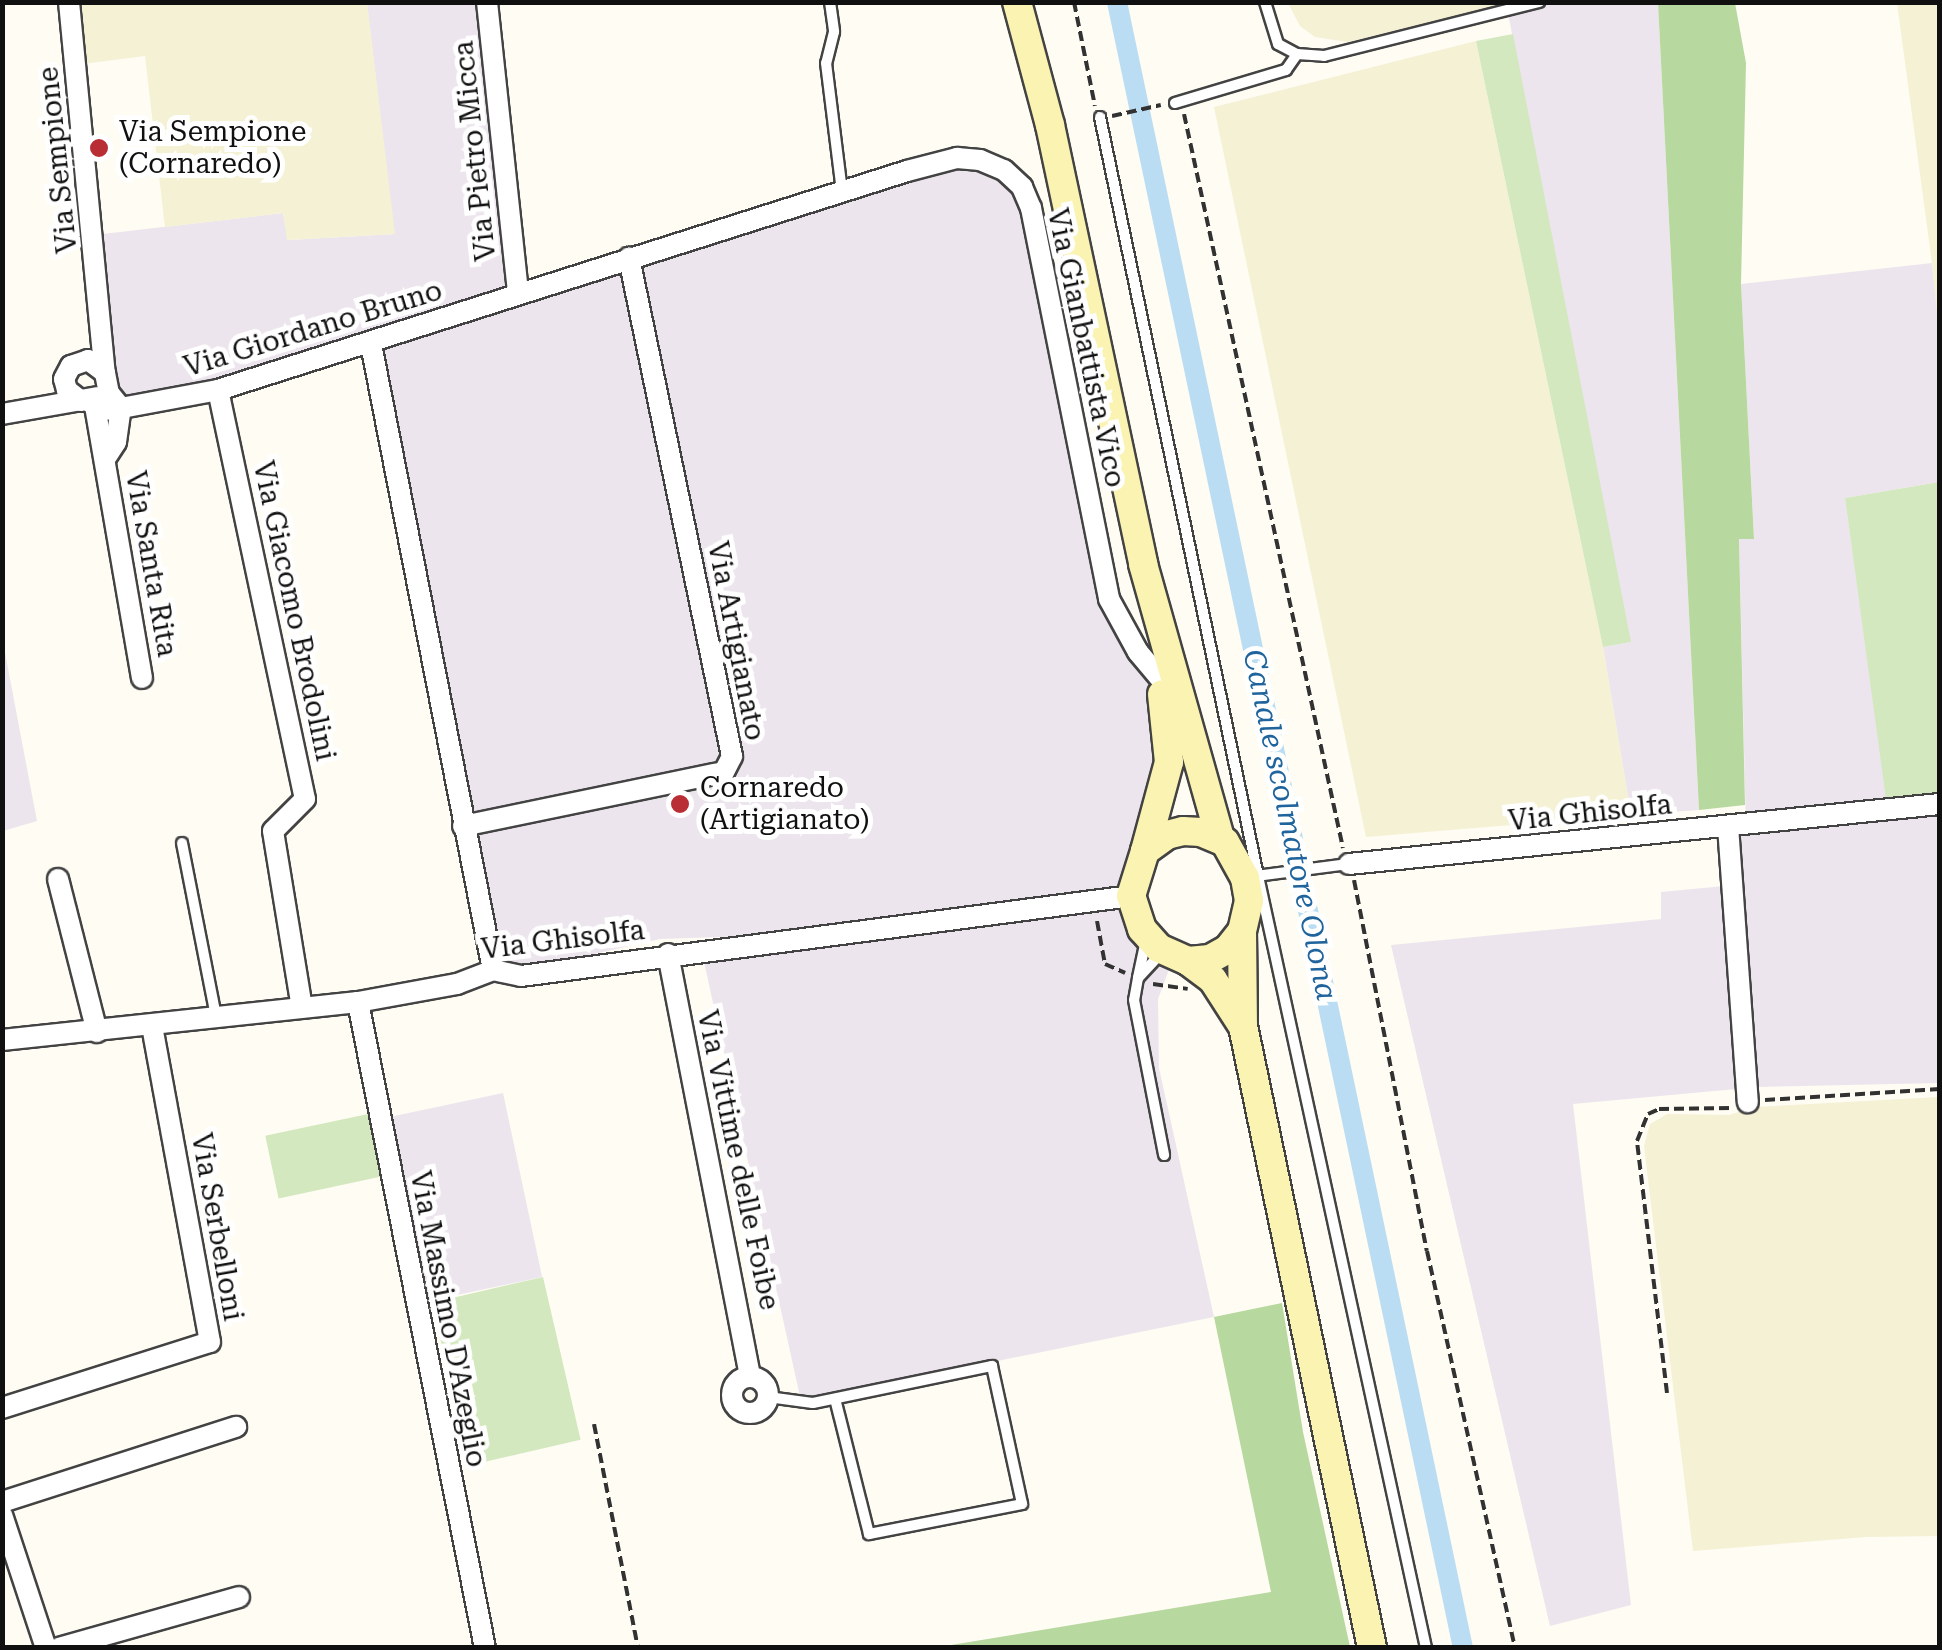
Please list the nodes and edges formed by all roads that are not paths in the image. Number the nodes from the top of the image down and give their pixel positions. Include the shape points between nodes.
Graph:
1 (69, 2) edge
2 (486, 2) edge
3 (830, 2) edge
4 (1017, 2) edge
5 (1265, 2) edge
6 (1539, 2) edge
7 (1297, 54) junction
8 (1175, 103) dead end
9 (1100, 117) road end
10 (842, 191) junction
11 (629, 258) junction
12 (518, 294) junction
13 (102, 312) junction
14 (371, 344) junction
15 (85, 360) junction
16 (106, 377) junction
17 (64, 383) junction
18 (218, 390) junction
19 (88, 403) junction
20 (34, 407) junction
21 (121, 408) junction
22 (2, 414) edge
23 (105, 460) junction
24 (1143, 564) junction
25 (142, 678) dead end
26 (1160, 678) junction
27 (1940, 804) edge
28 (462, 826) junction
29 (1728, 826) junction
30 (1220, 838) junction
31 (182, 843) dead end
32 (1146, 851) junction
33 (1349, 864) joint
34 (1259, 876) junction
35 (58, 879) dead end
36 (1131, 896) junction
37 (1242, 932) junction
38 (1167, 949) junction
39 (668, 954) junction
40 (494, 970) junction
41 (1138, 978) junction
42 (358, 1002) junction
43 (302, 1008) junction
44 (216, 1018) junction
45 (152, 1025) junction
46 (1243, 1026) junction
47 (97, 1032) junction
48 (2, 1040) edge
49 (1748, 1102) road end
50 (1164, 1154) dead end
51 (750, 1377) junction
52 (768, 1396) junction
53 (835, 1399) junction
54 (2, 1408) edge
55 (236, 1427) dead end
56 (2, 1502) edge
57 (2, 1515) edge
58 (239, 1596) dead end
59 (46, 1648) edge
60 (59, 1648) edge
61 (485, 1648) edge
62 (1372, 1648) edge
63 (1426, 1648) edge

1 - 13 street, Via Sempione
2 - 12 street, Via Pietro Micca
3 - 10 lane via 834,32 826,63
4 - 24 main road via 1050,125
5 - 7 lane via 1278,44
6 - 7 lane via 1324,56
7 - 8 lane via 1286,70
9 - 34 lane
10 - 11 street, Via Gianbattista Vico
10 - 26 street, Via Gianbattista Vico via 957,158 1004,170 1022,187 1109,599
11 - 12 street, Via Gianbattista Vico
11 - 28 street, Via Artigianato via 730,744 729,765 715,774
12 - 14 street, Via Giordano Bruno
13 - 15 street, Via Sempione
13 - 16 street, Via Sempione
14 - 18 street, Via Giordano Bruno
14 - 28 street
15 - 16 street
15 - 17 street via 70,366
16 - 19 street via 101,394
16 - 21 street
17 - 19 street via 71,396
17 - 20 street
18 - 21 street, Via Giordano Bruno
18 - 43 street, Via Giacomo Brodolini via 305,799 273,831
19 - 20 street, Via Giordano Bruno
19 - 21 street, Via Giordano Bruno
19 - 23 street, Via Santa Rita
20 - 22 street, Via Giordano Bruno
21 - 23 street, Via Santa Rita via 116,442
23 - 25 street, Via Santa Rita
24 - 26 main road
24 - 30 main road
26 - 32 main road via 1168,762
27 - 29 street, Via Ghisolfa
28 - 40 street
29 - 33 street, Via Ghisolfa
29 - 49 street
30 - 32 main road via 1182,831
30 - 34 main road
31 - 44 lane
32 - 36 main road
33 - 34 lane, Via Ghisolfa
34 - 37 main road
34 - 63 lane
35 - 47 street
36 - 38 main road
36 - 39 street, Via Ghisolfa
37 - 38 main road via 1210,960
37 - 46 main road
38 - 41 lane
38 - 41 lane
38 - 46 main road via 1213,980
39 - 40 street, Via Ghisolfa via 521,976
39 - 51 street, Via Vittime delle Foibe
40 - 42 street, Via Ghisolfa via 457,984
41 - 50 lane via 1134,1000
42 - 43 street, Via Ghisolfa
42 - 61 street, Via Massimo D'Azeglio
43 - 44 street, Via Ghisolfa
44 - 45 street, Via Ghisolfa
45 - 47 street, Via Ghisolfa
45 - 54 street, Via Serbelloni via 210,1342
46 - 62 main road
47 - 48 street, Via Ghisolfa
51 - 52 street via 761,1381
51 - 52 street via 732,1391 737,1408 759,1411
52 - 53 lane via 814,1404
53 - 53 lane via 992,1366 1022,1504 869,1534
55 - 56 street
57 - 59 street
58 - 60 street

